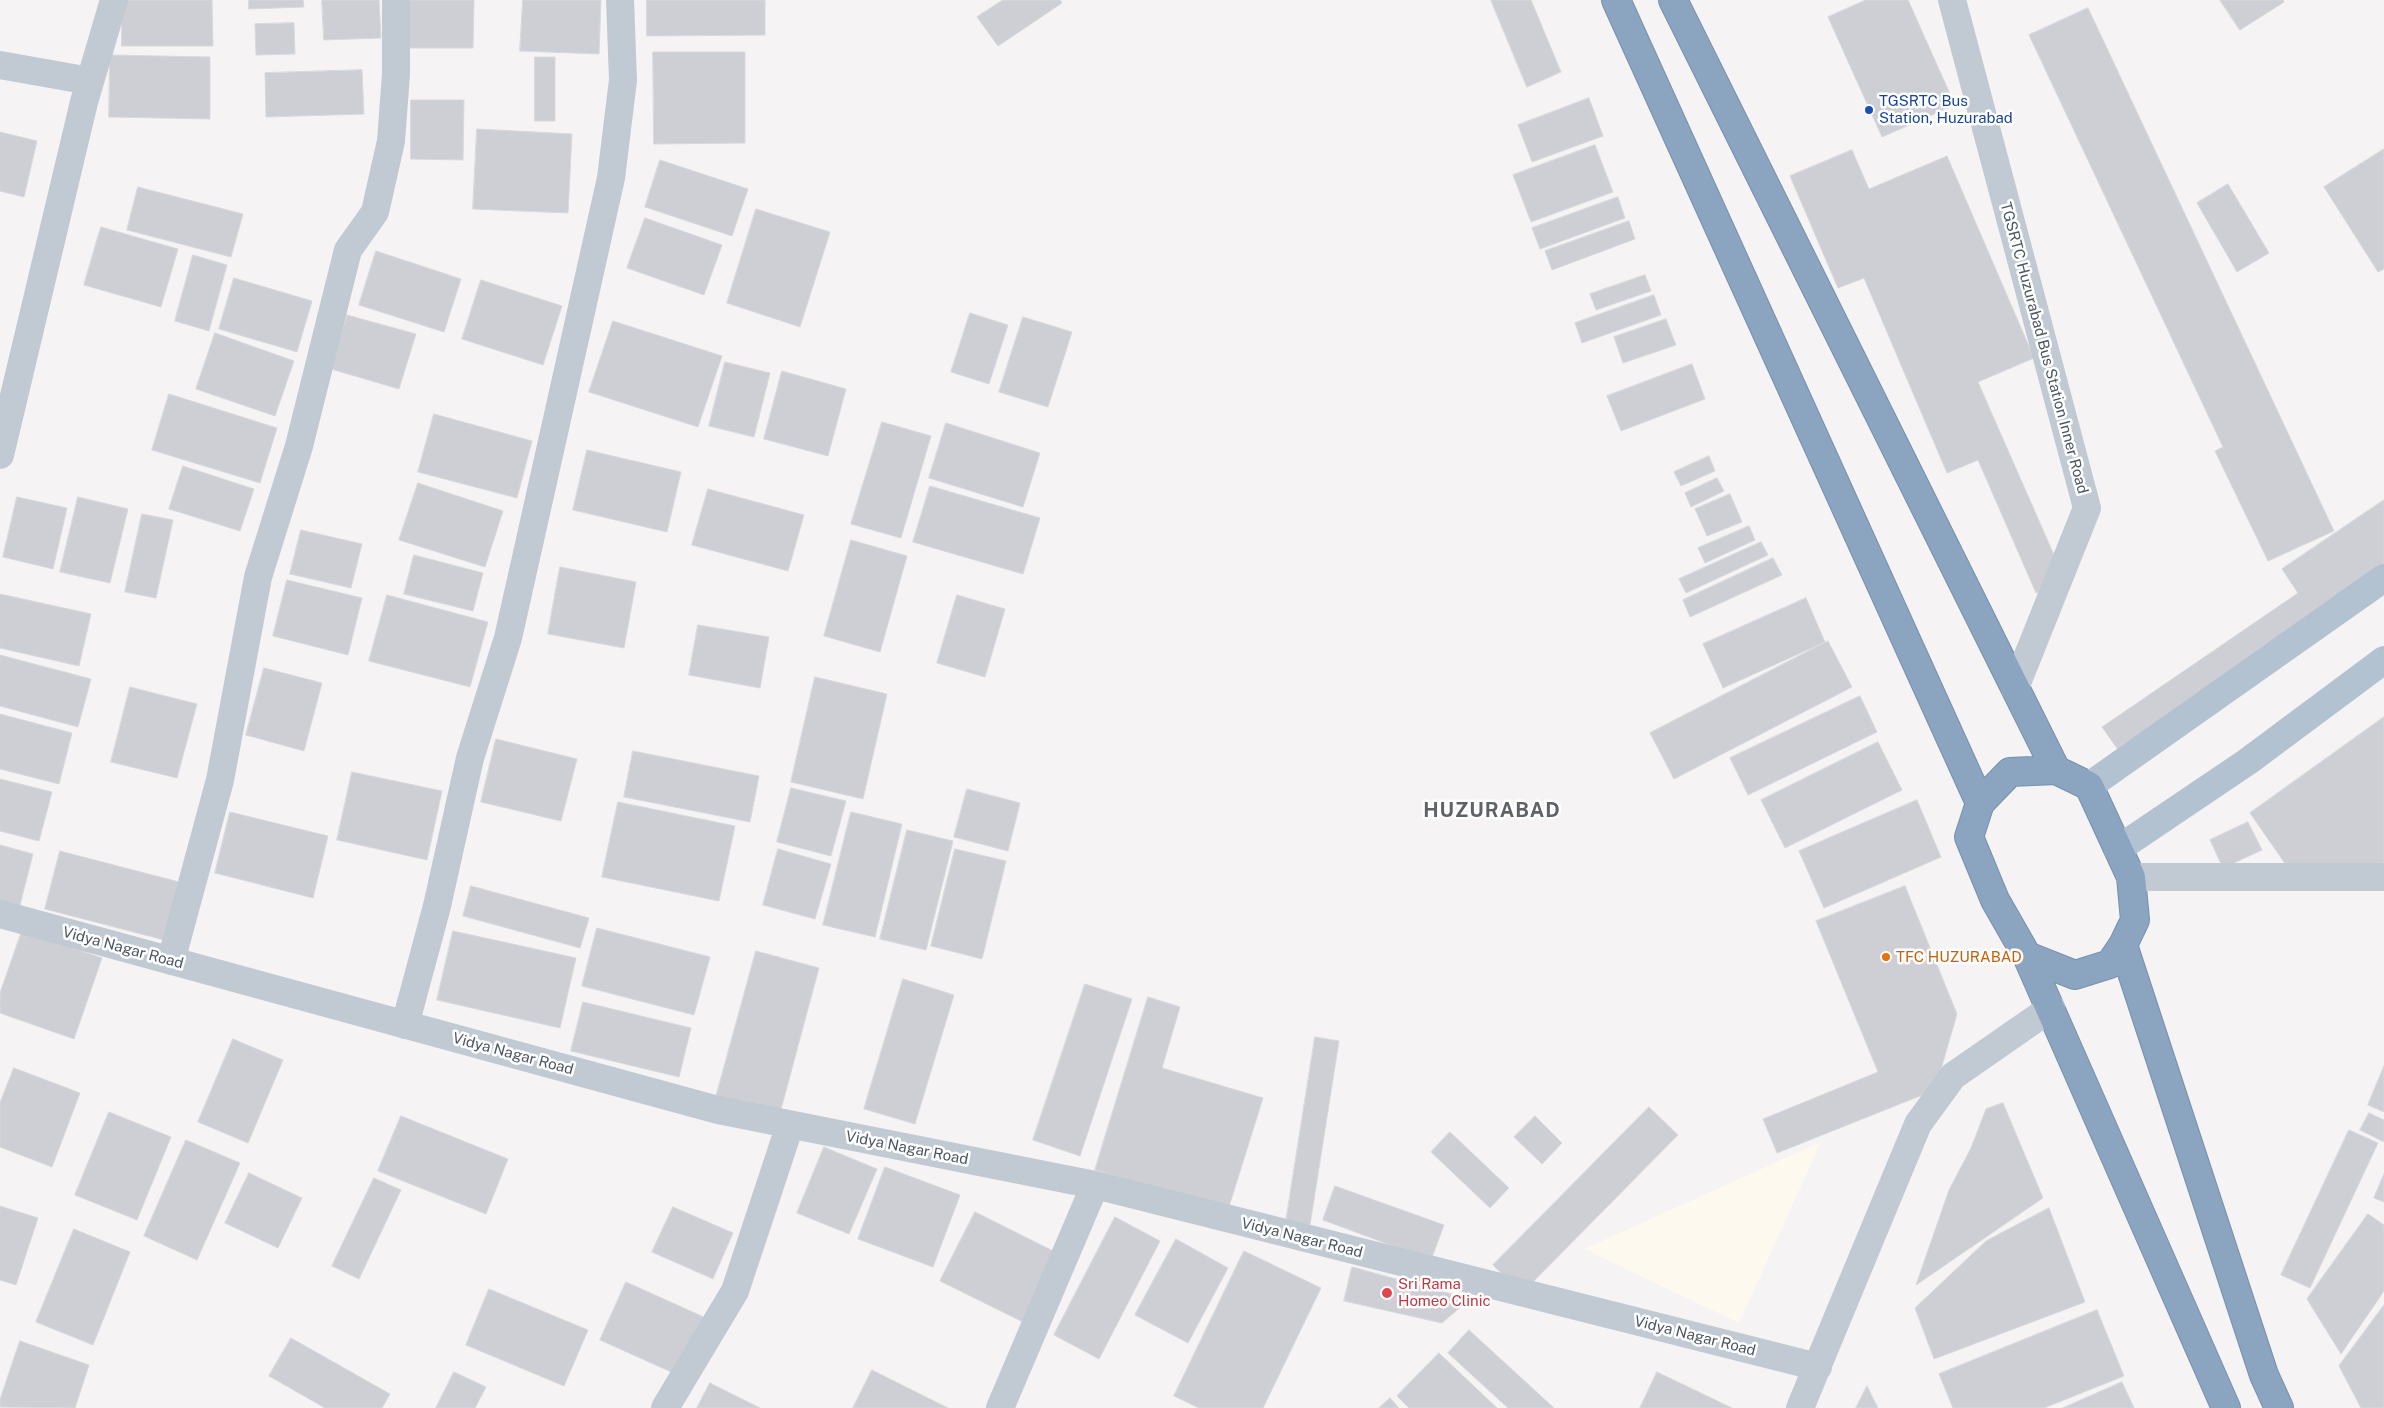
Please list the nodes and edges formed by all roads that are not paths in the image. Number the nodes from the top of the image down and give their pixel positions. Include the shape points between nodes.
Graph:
1 (114, 0) edge
2 (396, 0) edge
3 (620, 0) edge
4 (1616, 0) edge
5 (1673, 0) edge
6 (1952, 0) edge
7 (0, 65) edge
8 (90, 81) junction
9 (0, 454) edge
10 (2384, 578) edge
11 (2384, 660) edge
12 (2016, 688) junction
13 (2056, 770) junction
14 (2089, 786) junction
15 (1980, 803) junction
16 (2118, 850) junction
17 (2131, 876) junction
18 (2384, 877) edge
19 (0, 914) edge
20 (2123, 945) junction
21 (2027, 956) junction
22 (171, 961) junction
23 (2051, 1008) junction
24 (405, 1025) junction
25 (790, 1125) junction
26 (1095, 1185) junction
27 (1818, 1367) junction
28 (665, 1408) edge
29 (1000, 1408) edge
30 (1800, 1408) edge
31 (2226, 1408) edge
32 (2279, 1408) edge

1 - 8 street
2 - 22 street via 396,74 391,141 377,204 375,212 348,250 299,446 258,577 220,780
3 - 24 street via 623,80 611,178 508,638 470,758 437,906
4 - 15 highway
5 - 12 highway
6 - 12 street, TGSRTC Huzurabad Bus Station Inner Road via 2087,508
7 - 8 street
8 - 9 street
10 - 14 main road
11 - 16 main road via 2247,762
12 - 13 highway
13 - 14 highway
13 - 15 highway via 2010,772
14 - 16 highway
15 - 21 highway via 1969,837 1995,900
16 - 17 highway
17 - 18 street
17 - 20 highway via 2135,920
19 - 22 street, Vidya Nagar Road
20 - 21 highway via 2110,964 2075,975
20 - 32 highway via 2264,1375
21 - 23 highway
22 - 24 street, Vidya Nagar Road
23 - 27 street via 1953,1076 1918,1124
23 - 31 highway
24 - 25 street, Vidya Nagar Road via 718,1110
25 - 26 street, Vidya Nagar Road
25 - 28 street via 735,1291
26 - 27 street, Vidya Nagar Road
26 - 29 street
27 - 30 street

